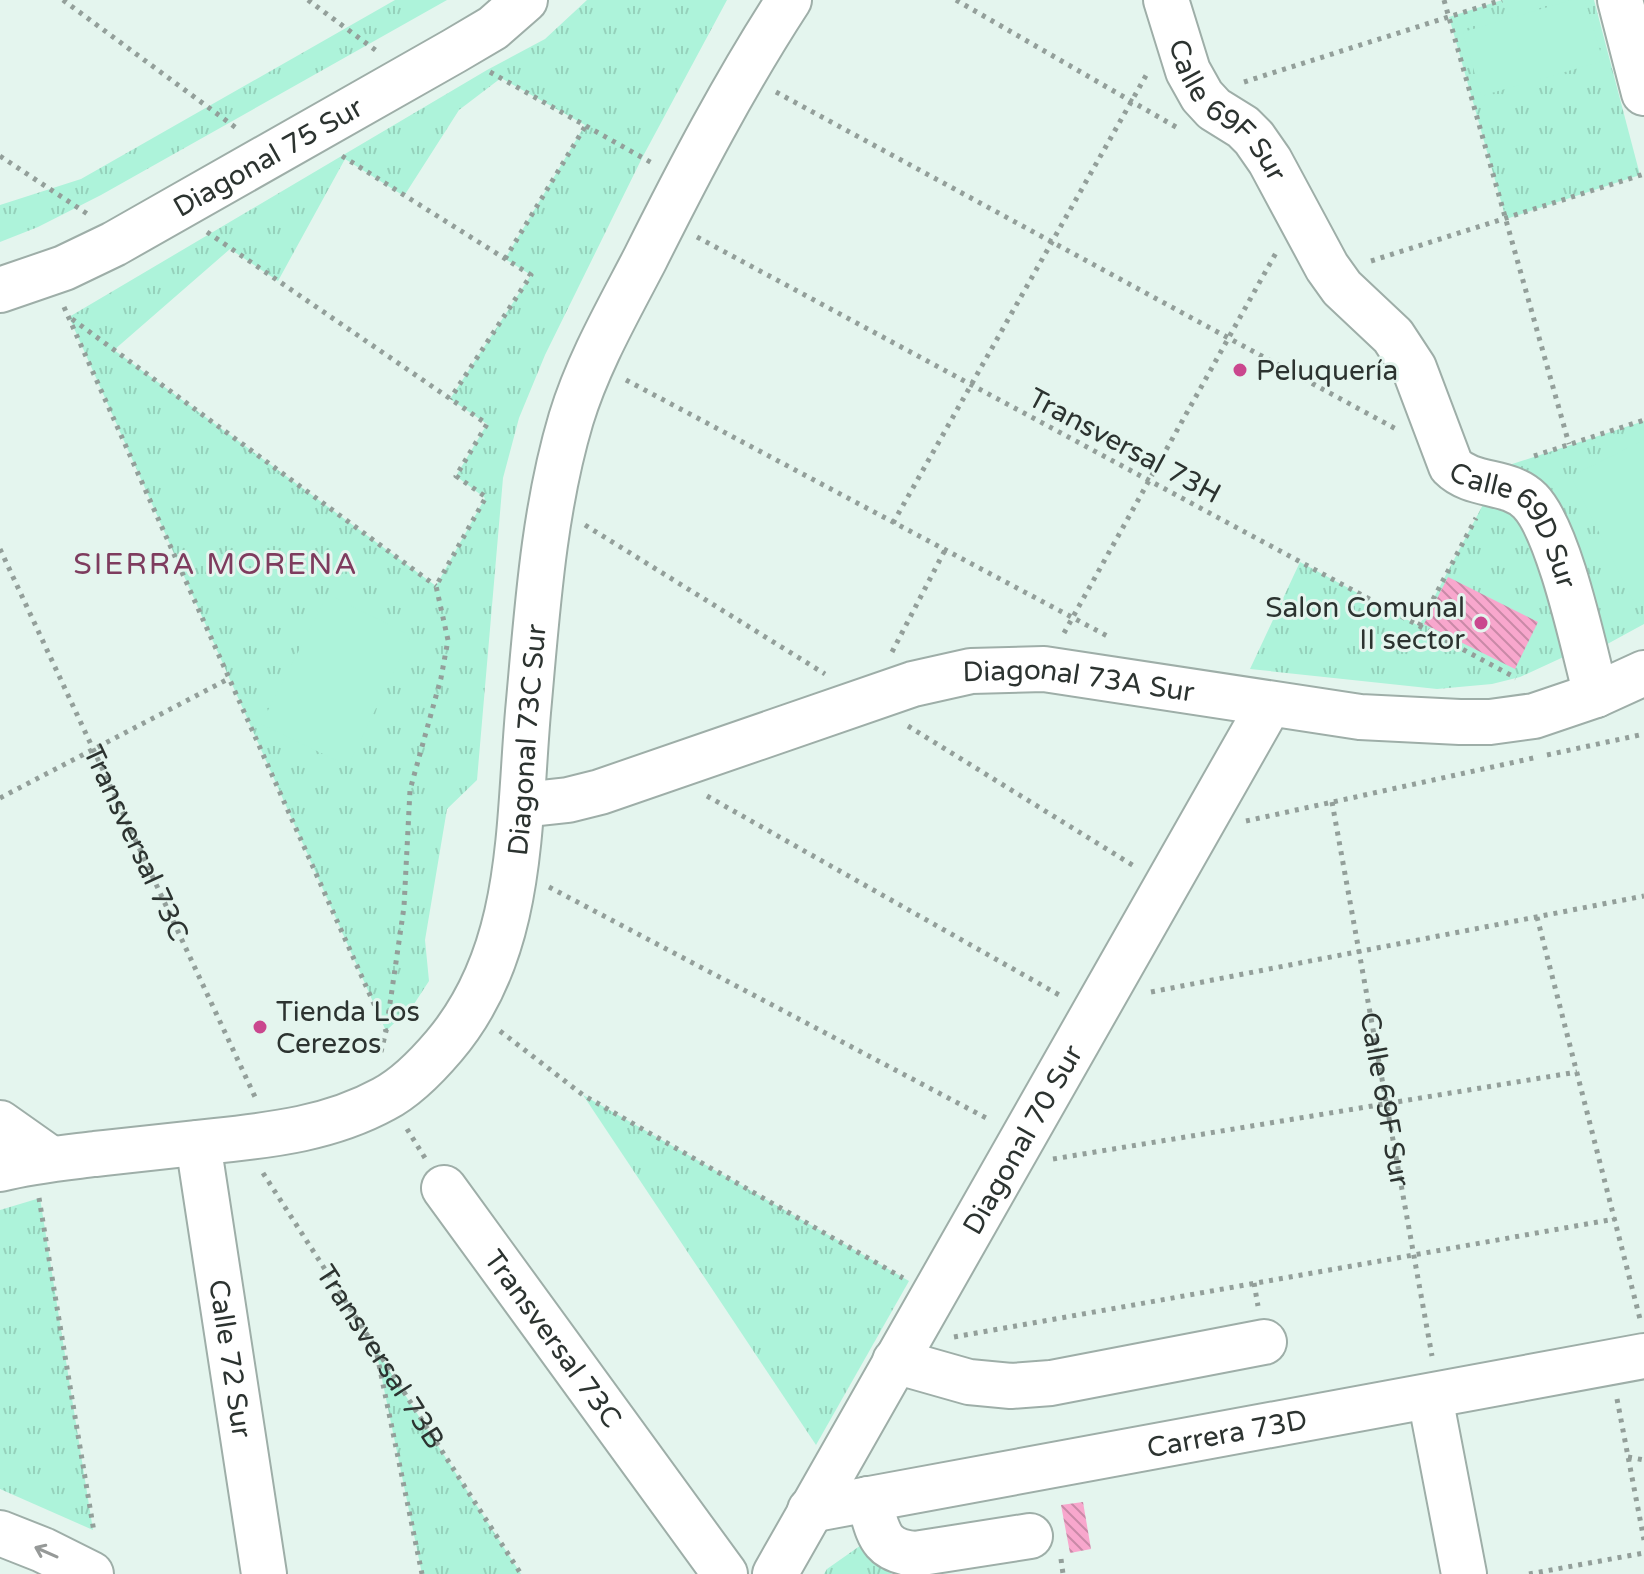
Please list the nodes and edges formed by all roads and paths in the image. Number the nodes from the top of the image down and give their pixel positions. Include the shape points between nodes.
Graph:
1 (63, 0) edge
2 (308, 0) edge
3 (525, 0) edge
4 (789, 0) edge
5 (956, 0) edge
6 (1444, 0) edge
7 (1502, 0) edge
8 (1620, 0) edge
9 (1170, 13) edge
10 (1449, 17) junction
11 (454, 51) junction
12 (744, 74) junction
13 (411, 77) junction
14 (1644, 93) edge
15 (1132, 101) junction
16 (1192, 113) junction
17 (586, 125) junction
18 (290, 144) junction
19 (0, 156) edge
20 (1644, 174) edge
21 (684, 181) junction
22 (173, 209) junction
23 (1297, 215) junction
24 (1506, 219) junction
25 (665, 220) junction
26 (124, 238) junction
27 (1052, 242) junction
28 (505, 259) junction
29 (49, 273) junction
30 (1331, 273) junction
31 (0, 290) edge
32 (69, 317) junction
33 (1228, 338) junction
34 (593, 363) junction
35 (971, 385) junction
36 (450, 399) junction
37 (1644, 420) edge
38 (1569, 444) junction
39 (1446, 457) junction
40 (1529, 458) dead end
41 (1149, 481) junction
42 (1494, 485) junction
43 (893, 523) junction
44 (0, 549) edge
45 (945, 550) junction
46 (436, 586) junction
47 (1073, 618) junction
48 (1419, 626) junction
49 (1113, 639) dead end
50 (1044, 669) junction
51 (1644, 673) edge
52 (230, 678) junction
53 (867, 700) junction
54 (1581, 700) junction
55 (1269, 705) junction
56 (1644, 734) edge
57 (93, 749) junction
58 (665, 771) junction
59 (0, 798) edge
60 (1332, 802) junction
61 (522, 805) junction
62 (1196, 832) junction
63 (516, 870) junction
64 (1644, 896) edge
65 (1537, 917) junction
66 (1360, 952) junction
67 (470, 1008) junction
68 (1096, 1008) junction
69 (386, 1031) junction
70 (1577, 1072) junction
71 (377, 1102) junction
72 (1387, 1103) junction
73 (0, 1123) edge
74 (257, 1137) junction
75 (198, 1143) junction
76 (1014, 1152) junction
77 (28, 1163) edge
78 (444, 1188) joint
79 (1615, 1219) junction
80 (1414, 1255) junction
81 (932, 1295) junction
82 (1264, 1342) dead end
83 (1632, 1346) edge
84 (376, 1350) junction
85 (899, 1354) junction
86 (1435, 1396) junction
87 (1628, 1457) junction
88 (1644, 1460) edge
89 (868, 1499) junction
90 (810, 1510) junction
91 (0, 1533) edge
92 (1030, 1536) dead end
93 (1644, 1540) edge
94 (1644, 1553) edge
95 (93, 1557) edge
96 (264, 1574) edge
97 (422, 1574) edge
98 (521, 1574) edge
99 (725, 1574) edge
100 (775, 1574) edge
101 (1464, 1574) edge
102 (1529, 1574) edge

1 - 18 path
2 - 13 path
3 - 11 street, Diagonal 75 Sur via 493,28
4 - 12 street, Diagonal 73C Sur
5 - 15 path
6 - 10 path
7 - 10 path
8 - 14 street
9 - 15 path
9 - 16 street, Calle 69F Sur via 1188,71
10 - 16 path
10 - 24 path
11 - 13 street, Diagonal 75 Sur
11 - 17 path
12 - 21 street, Diagonal 73C Sur
12 - 27 path
13 - 18 street, Diagonal 75 Sur
15 - 16 path
15 - 27 path
16 - 23 street, Calle 69F Sur via 1214,109 1243,127 1270,161
17 - 21 path
17 - 28 path
18 - 22 street, Diagonal 75 Sur
18 - 28 path
19 - 26 path
20 - 24 path
21 - 25 street, Diagonal 73C Sur
22 - 26 street, Diagonal 75 Sur
22 - 36 path
23 - 30 street, Calle 69D Sur
23 - 33 path
24 - 30 path
24 - 38 path
25 - 34 street, Diagonal 73C Sur
25 - 35 path, Transversal 73H
26 - 29 street, Diagonal 75 Sur
27 - 33 path
27 - 35 path
28 - 36 path via 531,275
29 - 31 street, Diagonal 75 Sur
29 - 32 path
30 - 39 street, Calle 69D Sur via 1393,336 1414,368
32 - 46 path
32 - 52 path
33 - 39 path
33 - 41 path
34 - 43 path
34 - 61 street, Diagonal 73C Sur via 573,414 551,504
35 - 41 path, Transversal 73H
35 - 43 path
36 - 46 path via 487,424 456,476 486,497
37 - 38 path
38 - 40 path
39 - 42 street, Calle 69D Sur via 1460,475
41 - 47 path
41 - 48 path, Transversal 73H
42 - 48 path
42 - 54 street, Calle 69D Sur via 1530,501 1544,523 1571,602
43 - 45 path
44 - 57 path, Transversal 73C
45 - 47 path
45 - 53 path
46 - 69 path via 448,640 410,790 404,907
47 - 49 path
47 - 50 path
48 - 54 path, Transversal 73H
50 - 53 street, Diagonal 73A Sur via 971,671
50 - 55 street, Diagonal 73A Sur
51 - 54 street, Diagonal 73A Sur
52 - 57 path
52 - 69 path
53 - 58 street, Diagonal 73A Sur
54 - 55 street, Diagonal 73A Sur via 1534,716 1460,722 1403,721
55 - 62 street, Diagonal 70 Sur
56 - 60 path
57 - 59 path
57 - 74 path, Transversal 73C
58 - 61 street, Diagonal 73A Sur via 568,800
58 - 68 path
60 - 62 path
60 - 66 path, Calle 69F Sur
61 - 63 street, Diagonal 73C Sur
62 - 68 street, Diagonal 70 Sur
63 - 67 street, Diagonal 73C Sur via 500,944
63 - 76 path
64 - 65 path
65 - 66 path
65 - 70 path
66 - 68 path
66 - 72 path, Calle 69F Sur
67 - 71 street, Diagonal 73C Sur via 428,1065
67 - 81 path via 583,1095
68 - 76 street, Diagonal 70 Sur
69 - 71 path
70 - 72 path
70 - 79 path
71 - 74 street, Diagonal 73C Sur via 313,1127
71 - 78 path
72 - 76 path
72 - 80 path, Calle 69F Sur
73 - 77 street
74 - 75 street, Diagonal 73C Sur
74 - 84 path, Transversal 73B
75 - 77 street, Diagonal 73C Sur
75 - 96 street, Calle 72 Sur
76 - 81 street, Diagonal 70 Sur
77 - 95 path
78 - 99 street, Transversal 73C
79 - 80 path
79 - 83 path
80 - 85 path
80 - 86 path, Calle 69F Sur
81 - 85 street, Diagonal 70 Sur
82 - 85 street via 1111,1373 1011,1386 969,1382
83 - 86 street, Carrera 73D
83 - 87 path
84 - 97 path
84 - 98 path, Transversal 73B
85 - 90 street, Diagonal 70 Sur
86 - 89 street, Carrera 73D
86 - 101 street
87 - 88 path
87 - 93 path
89 - 90 street, Carrera 73D
89 - 92 street via 887,1546 897,1552
90 - 100 street, Diagonal 70 Sur
95 -> 91 street via 43,1550
94 - 102 path

